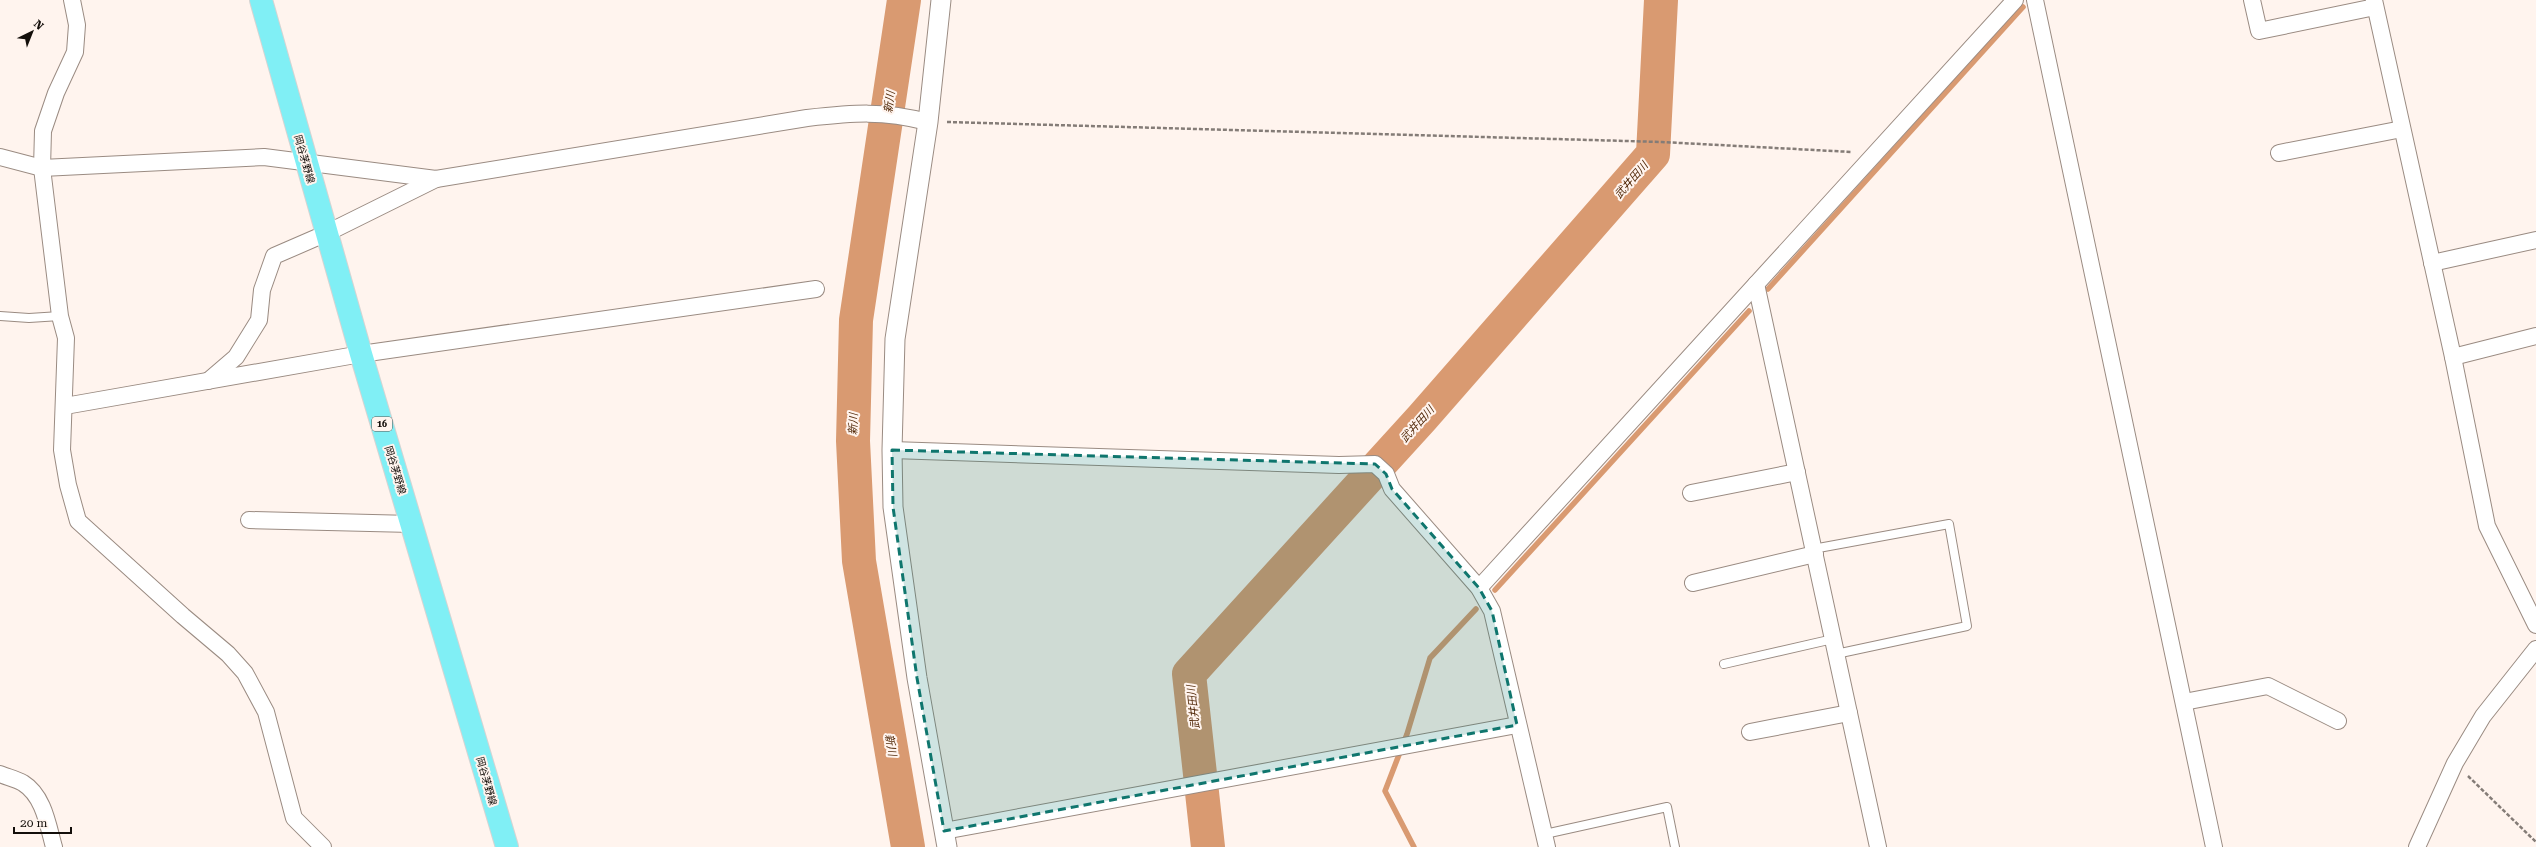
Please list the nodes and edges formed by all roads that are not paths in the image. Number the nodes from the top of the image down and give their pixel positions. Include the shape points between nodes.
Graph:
1 (72, 0) edge
2 (261, 0) edge
3 (942, 0) edge
4 (2015, 0) edge
5 (2035, 0) edge
6 (2252, 0) edge
7 (2374, 4) edge
8 (928, 122) junction
9 (2402, 129) junction
10 (2279, 153) dead end
11 (0, 157) edge
12 (307, 163) junction
13 (42, 168) junction
14 (436, 179) junction
15 (327, 233) junction
16 (2536, 240) edge
17 (2432, 263) junction
18 (1756, 284) junction
19 (816, 289) dead end
20 (0, 316) edge
21 (60, 316) junction
22 (2536, 336) edge
23 (361, 354) junction
24 (2453, 357) junction
25 (208, 381) junction
26 (65, 406) junction
27 (892, 450) junction
28 (1797, 472) junction
29 (1691, 493) dead end
30 (249, 520) dead end
31 (412, 524) junction
32 (1814, 552) junction
33 (1693, 583) dead end
34 (1479, 588) junction
35 (2536, 625) edge
36 (1835, 646) junction
37 (2536, 649) edge
38 (1724, 664) dead end
39 (2184, 702) junction
40 (1849, 713) junction
41 (2338, 722) dead end
42 (1517, 725) junction
43 (1750, 732) dead end
44 (0, 774) edge
45 (946, 839) edge
46 (1546, 841) edge
47 (54, 847) edge
48 (323, 847) edge
49 (506, 847) edge
50 (1675, 847) edge
51 (1878, 847) edge
52 (2214, 847) edge
53 (2417, 847) edge

1 - 13 street via 78,25 75,52 56,93 43,132
2 - 12 main road, 岡谷茅野線 / 16
3 - 8 street
4 - 18 street
5 - 39 street
6 - 7 street via 2259,31
7 - 9 street
8 - 14 street via 904,115 870,112 807,118
8 - 27 street via 896,339
9 - 10 street
9 - 17 street
11 - 13 street
12 - 13 street via 264,157
12 - 14 street
12 - 15 main road, 岡谷茅野線 / 16
13 - 21 street
14 - 15 street
15 - 23 main road, 岡谷茅野線 / 16
15 - 25 street via 274,256 262,290 259,320 236,357
16 - 17 street
17 - 24 street
18 - 28 street
18 - 34 street
19 - 23 street
20 - 21 lane
21 - 26 street via 66,338
22 - 24 street
23 - 25 street
23 - 31 main road, 岡谷茅野線 / 16
24 - 35 street via 2487,526
25 - 26 street
26 - 48 street via 62,450 78,521 228,654 244,673 268,718 294,818
27 - 34 street via 1381,469 1392,489
27 - 45 street via 894,515 917,678
28 - 29 street
28 - 32 street
30 - 31 street
31 - 49 main road, 岡谷茅野線 / 16
32 - 33 street
32 - 36 street
32 - 36 lane via 1949,524 1967,626
34 - 42 street via 1492,611
36 - 38 lane
36 - 40 street
37 - 53 street via 2483,716 2455,763
39 - 41 street via 2268,686
39 - 52 street
40 - 43 street
40 - 51 street
42 - 45 street
42 - 46 street
44 - 47 street via 24,784 34,793 45,813
46 - 50 lane via 1667,807

